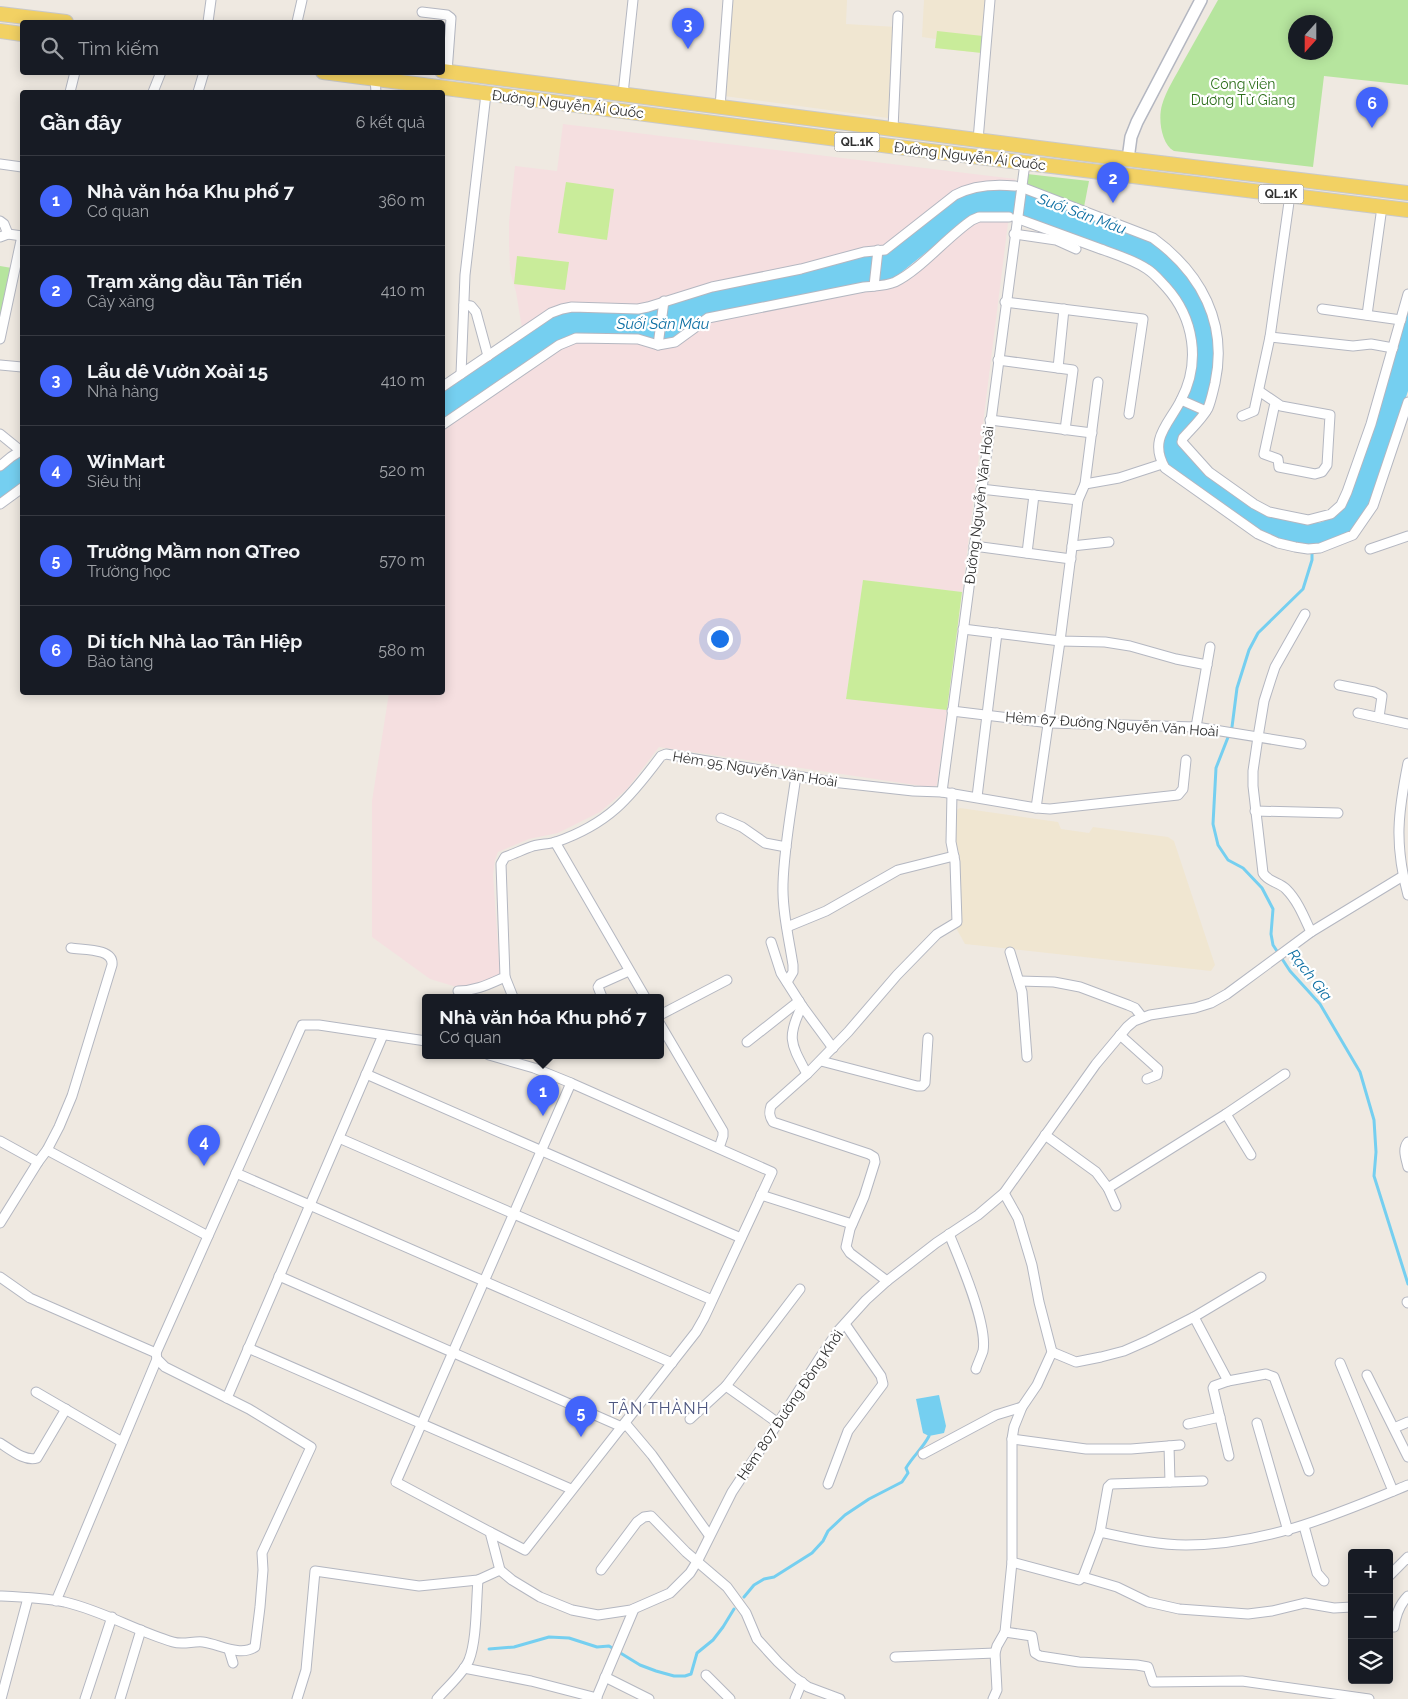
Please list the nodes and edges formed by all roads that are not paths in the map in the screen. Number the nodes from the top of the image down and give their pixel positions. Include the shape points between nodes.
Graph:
1 (212, 0) edge
2 (302, 0) edge
3 (633, 0) edge
4 (728, 0) edge
5 (990, 0) edge
6 (1201, 0) edge
7 (422, 12) dead end
8 (0, 14) edge
9 (898, 16) dead end
10 (50, 20) edge
11 (208, 20) edge
12 (297, 20) edge
13 (0, 31) edge
14 (20, 34) edge
15 (445, 72) edge
16 (75, 75) edge
17 (160, 75) edge
18 (203, 75) edge
19 (334, 75) edge
20 (376, 86) edge
21 (73, 90) edge
22 (154, 90) edge
23 (199, 90) edge
24 (431, 90) edge
25 (445, 91) edge
26 (486, 94) junction
27 (623, 94) junction
28 (720, 107) junction
29 (621, 111) junction
30 (893, 129) junction
31 (978, 140) junction
32 (1128, 160) junction
33 (1025, 162) junction
34 (0, 164) edge
35 (20, 167) edge
36 (1126, 174) junction
37 (1018, 186) junction
38 (1408, 193) edge
39 (1290, 195) junction
40 (1382, 207) junction
41 (1408, 210) edge
42 (1013, 217) junction
43 (0, 221) edge
44 (1014, 234) junction
45 (4, 235) edge
46 (20, 236) edge
47 (20, 245) edge
48 (1076, 249) dead end
49 (878, 250) junction
50 (874, 286) junction
51 (1408, 294) edge
52 (664, 301) junction
53 (1005, 302) junction
54 (464, 305) junction
55 (1064, 309) junction
56 (1322, 309) dead end
57 (1367, 315) junction
58 (1401, 320) junction
59 (1270, 337) junction
60 (0, 339) edge
61 (658, 345) junction
62 (1393, 348) junction
63 (488, 356) junction
64 (998, 360) junction
65 (0, 365) edge
66 (20, 367) edge
67 (1058, 368) junction
68 (461, 374) junction
69 (1098, 382) dead end
70 (445, 385) edge
71 (1258, 392) junction
72 (1181, 400) junction
73 (1408, 402) edge
74 (1275, 403) junction
75 (1206, 411) junction
76 (1129, 414) dead end
77 (1242, 416) dead end
78 (990, 420) junction
79 (445, 423) edge
80 (1065, 430) junction
81 (1092, 433) junction
82 (0, 434) edge
83 (20, 449) edge
84 (20, 451) edge
85 (1162, 464) junction
86 (0, 466) edge
87 (1085, 484) junction
88 (20, 489) edge
89 (981, 489) junction
90 (1034, 495) junction
91 (1078, 500) junction
92 (0, 504) edge
93 (1408, 536) edge
94 (1109, 542) dead end
95 (974, 546) junction
96 (1072, 546) junction
97 (1370, 549) dead end
98 (1027, 553) junction
99 (1070, 560) junction
100 (1305, 614) dead end
101 (963, 629) junction
102 (997, 633) junction
103 (1060, 641) junction
104 (1210, 647) dead end
105 (1207, 665) junction
106 (1339, 685) dead end
107 (952, 711) junction
108 (1358, 713) dead end
109 (987, 715) junction
110 (1379, 717) junction
111 (1048, 723) junction
112 (1408, 724) edge
113 (1196, 727) junction
114 (1258, 737) junction
115 (1300, 744) dead end
116 (1186, 760) dead end
117 (1408, 762) edge
118 (796, 776) junction
119 (942, 792) junction
120 (952, 793) junction
121 (977, 797) junction
122 (1036, 808) junction
123 (1255, 811) junction
124 (1338, 813) dead end
125 (722, 818) dead end
126 (555, 842) junction
127 (786, 847) junction
128 (1404, 854) edge
129 (954, 856) junction
130 (1403, 876) junction
131 (1408, 895) edge
132 (786, 926) junction
133 (1311, 932) junction
134 (771, 942) dead end
135 (72, 948) dead end
136 (1010, 952) dead end
137 (629, 971) junction
138 (505, 976) junction
139 (727, 980) dead end
140 (1020, 981) junction
141 (787, 982) junction
142 (458, 991) dead end
143 (511, 994) edge
144 (601, 994) edge
145 (643, 994) edge
146 (800, 1004) junction
147 (664, 1013) edge
148 (1142, 1017) junction
149 (664, 1031) edge
150 (383, 1035) junction
151 (1120, 1035) junction
152 (928, 1038) dead end
153 (422, 1040) edge
154 (748, 1042) dead end
155 (833, 1048) junction
156 (1027, 1057) dead end
157 (504, 1059) edge
158 (821, 1061) junction
159 (366, 1074) junction
160 (807, 1074) junction
161 (1285, 1074) dead end
162 (1147, 1079) dead end
163 (571, 1083) junction
164 (1226, 1114) junction
165 (1045, 1135) junction
166 (339, 1138) junction
167 (0, 1141) edge
168 (1408, 1142) edge
169 (719, 1148) junction
170 (48, 1150) junction
171 (542, 1151) junction
172 (1251, 1155) dead end
173 (38, 1162) junction
174 (1408, 1167) edge
175 (236, 1173) junction
176 (1108, 1188) junction
177 (1004, 1193) junction
178 (761, 1195) junction
179 (310, 1205) junction
180 (1116, 1206) dead end
181 (514, 1214) junction
182 (0, 1223) edge
183 (852, 1224) junction
184 (949, 1234) junction
185 (208, 1236) junction
186 (741, 1238) junction
187 (279, 1276) junction
188 (0, 1277) edge
189 (1261, 1277) dead end
190 (484, 1281) junction
191 (887, 1281) junction
192 (800, 1289) dead end
193 (712, 1300) junction
194 (1194, 1317) junction
195 (845, 1324) junction
196 (248, 1348) junction
197 (1052, 1352) junction
198 (453, 1353) junction
199 (156, 1356) junction
200 (672, 1363) junction
201 (1340, 1363) dead end
202 (976, 1369) dead end
203 (1368, 1375) dead end
204 (1228, 1381) junction
205 (726, 1386) junction
206 (36, 1392) dead end
207 (227, 1398) junction
208 (1022, 1407) junction
209 (66, 1409) junction
210 (1220, 1417) junction
211 (690, 1419) dead end
212 (1408, 1422) edge
213 (1257, 1423) dead end
214 (422, 1424) junction
215 (778, 1424) junction
216 (1188, 1424) dead end
217 (623, 1425) junction
218 (1394, 1428) junction
219 (1012, 1440) junction
220 (122, 1442) junction
221 (0, 1444) edge
222 (1169, 1446) junction
223 (1180, 1446) dead end
224 (923, 1454) dead end
225 (1229, 1456) dead end
226 (1408, 1457) edge
227 (1310, 1471) dead end
228 (1170, 1482) junction
229 (1204, 1482) dead end
230 (828, 1484) dead end
231 (1408, 1485) edge
232 (571, 1490) junction
233 (1393, 1491) junction
234 (1304, 1526) junction
235 (1288, 1531) junction
236 (490, 1532) junction
237 (1100, 1532) junction
238 (709, 1535) junction
239 (1408, 1557) edge
240 (698, 1560) junction
241 (1012, 1562) junction
242 (500, 1570) junction
243 (601, 1570) dead end
244 (1393, 1572) edge
245 (1082, 1577) junction
246 (478, 1580) junction
247 (1324, 1581) dead end
248 (0, 1596) edge
249 (1408, 1596) edge
250 (28, 1598) junction
251 (56, 1601) junction
252 (1348, 1607) edge
253 (634, 1609) junction
254 (112, 1617) junction
255 (1394, 1627) dead end
256 (141, 1630) junction
257 (1005, 1632) junction
258 (230, 1650) junction
259 (995, 1653) junction
260 (895, 1657) dead end
261 (233, 1662) dead end
262 (464, 1668) junction
263 (706, 1675) dead end
264 (605, 1677) junction
265 (802, 1682) junction
266 (597, 1698) edge
267 (1, 1699) edge
268 (85, 1699) edge
269 (120, 1699) edge
270 (297, 1699) edge
271 (437, 1699) edge
272 (649, 1699) edge
273 (730, 1699) edge
274 (795, 1699) edge
275 (840, 1699) edge
276 (993, 1699) edge
277 (1369, 1699) edge

1 - 11 street
2 - 12 street
3 - 27 street
4 - 28 street
5 - 31 street
6 - 32 main road via 1137,122
7 - 15 street via 451,18
8 - 10 main road
9 - 30 street
13 - 14 main road
15 - 27 main road, Đường Nguyễn Ái Quốc / QL.1K
16 - 21 street
17 - 22 street
18 - 23 street
19 - 20 main road, Đường Nguyễn Ái Quốc / QL.1K
20 - 24 main road, Đường Nguyễn Ái Quốc / QL.1K
25 - 26 main road, Đường Nguyễn Ái Quốc / QL.1K
26 - 29 main road, Đường Nguyễn Ái Quốc / QL.1K
26 - 54 street
27 - 28 main road, Đường Nguyễn Ái Quốc / QL.1K
27 - 29 main road
28 - 30 main road, Đường Nguyễn Ái Quốc / QL.1K
29 - 33 main road, Đường Nguyễn Ái Quốc / QL.1K
30 - 31 main road, Đường Nguyễn Ái Quốc / QL.1K
31 - 32 main road, Đường Nguyễn Ái Quốc / QL.1K
32 - 36 main road
32 - 38 main road, Đường Nguyễn Ái Quốc / QL.1K
33 - 36 main road, Đường Nguyễn Ái Quốc / QL.1K
33 - 37 street
34 - 35 street
36 - 39 main road, Đường Nguyễn Ái Quốc / QL.1K
37 - 42 street, Đường Nguyễn Văn Hoài
37 - 49 street via 965,190 890,247
37 - 75 street via 1153,238 1191,274 1207,302 1218,338 1217,374
39 - 40 main road, Đường Nguyễn Ái Quốc / QL.1K
39 - 59 street
40 - 41 main road, Đường Nguyễn Ái Quốc / QL.1K
40 - 57 street
42 - 44 street, Đường Nguyễn Văn Hoài
42 - 50 street via 972,220 895,282
42 - 72 street via 1147,268 1164,285 1182,309 1192,338 1192,370
43 - 45 street via 4,224
44 - 48 street via 1056,240
44 - 53 street, Đường Nguyễn Văn Hoài
45 - 46 street
47 - 60 street
49 - 50 street
49 - 52 street via 712,286
50 - 61 street via 711,318 675,342
51 - 58 street
52 - 61 street
52 - 63 street via 638,309 562,309 551,313
53 - 55 street
53 - 64 street, Đường Nguyễn Văn Hoài
54 - 63 street via 476,312
54 - 68 street
55 - 67 street
55 - 76 street via 1143,319
56 - 57 street
57 - 58 street
58 - 62 street
59 - 62 street
59 - 71 street
61 - 79 street via 638,339 570,339
62 - 75 street via 1347,492 1341,505 1321,518 1308,520 1269,512 1209,472 1182,442
63 - 68 street
64 - 67 street
64 - 78 street, Đường Nguyễn Văn Hoài
65 - 66 street
67 - 80 street via 1073,370
68 - 70 street
69 - 81 street
71 - 74 street
71 - 77 street via 1253,412
72 - 75 street
72 - 85 street via 1160,434 1158,445
73 - 85 street via 1373,506 1353,535 1320,548 1308,549 1258,534
74 - 74 street via 1330,414 1327,465 1322,472 1315,474 1279,467 1278,458 1264,454
78 - 80 street
78 - 89 street, Đường Nguyễn Văn Hoài
80 - 81 street
81 - 87 street
82 - 83 street
84 - 86 street
85 - 87 street via 1119,478
87 - 91 street
88 - 92 street
89 - 90 street
89 - 95 street, Đường Nguyễn Văn Hoài
90 - 91 street
90 - 98 street
91 - 96 street
93 - 97 street
94 - 96 street
95 - 98 street
95 - 101 street, Đường Nguyễn Văn Hoài
96 - 99 street
98 - 99 street
99 - 103 street
100 - 114 street via 1270,679
101 - 102 street
101 - 107 street, Đường Nguyễn Văn Hoài
102 - 103 street
102 - 109 street
103 - 105 street via 1130,646
103 - 111 street
104 - 105 street
105 - 113 street
106 - 110 street via 1382,696
107 - 109 street, Hẻm 67 Đường Nguyễn Văn Hoài
107 - 119 street, Đường Nguyễn Văn Hoài
108 - 110 street
109 - 111 street, Hẻm 67 Đường Nguyễn Văn Hoài
109 - 121 street
110 - 112 street
111 - 113 street, Hẻm 67 Đường Nguyễn Văn Hoài
111 - 122 street
113 - 114 street, Hẻm 67 Đường Nguyễn Văn Hoài
114 - 115 street, Hẻm 67 Đường Nguyễn Văn Hoài
114 - 123 street via 1252,771
116 - 122 street, Hẻm 95 Nguyễn Văn Hoài via 1183,789 1178,795
117 - 128 street via 1398,818
118 - 119 street, Hẻm 95 Nguyễn Văn Hoài
118 - 126 street, Hẻm 95 Nguyễn Văn Hoài via 666,754 612,813
118 - 127 street
119 - 120 street, Hẻm 95 Nguyễn Văn Hoài
120 - 121 street, Hẻm 95 Nguyễn Văn Hoài
120 - 129 street via 951,842
121 - 122 street, Hẻm 95 Nguyễn Văn Hoài
123 - 124 street
123 - 133 street via 1263,873 1291,894
125 - 127 street via 765,843
126 - 137 street
126 - 138 street, Hẻm 95 Nguyễn Văn Hoài via 531,847 505,858 501,864
127 - 132 street via 783,886
128 - 130 street
129 - 132 street via 898,870 826,911
129 - 155 street via 957,922 933,938
130 - 131 street
130 - 133 street
132 - 141 street via 793,966
133 - 148 street, Hẻm 807 Đường Đồng Khởi via 1211,1003
134 - 141 street
135 - 170 street via 103,952 112,960 72,1096
136 - 140 street
137 - 144 street via 600,984
137 - 145 street
138 - 142 street via 482,988
138 - 143 street
139 - 147 street
140 - 148 street via 1080,987 1135,1008
140 - 156 street
141 - 146 street
146 - 154 street
146 - 155 street
146 - 160 street via 793,1025 792,1046
148 - 151 street, Hẻm 807 Đường Đồng Khởi
149 - 169 street via 723,1131
150 - 153 street
150 - 159 street
150 - 175 street via 302,1025
151 - 162 street via 1158,1069 1157,1075
151 - 165 street, Hẻm 807 Đường Đồng Khởi
152 - 158 street via 925,1083 922,1086
155 - 158 street
157 - 163 street
158 - 160 street
159 - 166 street
159 - 171 street
160 - 183 street via 772,1106 770,1118 773,1122 874,1157 864,1197
161 - 164 street
163 - 169 street
163 - 171 street
164 - 172 street
164 - 176 street
165 - 176 street via 1090,1166
165 - 177 street, Hẻm 807 Đường Đồng Khởi
166 - 179 street
166 - 181 street
167 - 173 street
168 - 174 street via 1404,1152
169 - 178 street via 772,1172
170 - 173 street
170 - 185 street
171 - 181 street
171 - 186 street
173 - 182 street
175 - 179 street
175 - 185 street
176 - 180 street
177 - 184 street, Hẻm 807 Đường Đồng Khởi via 978,1216
177 - 197 street via 1018,1218
178 - 183 street
178 - 186 street
179 - 187 street
179 - 190 street
181 - 190 street
181 - 193 street
183 - 191 street via 846,1247
184 - 191 street, Hẻm 807 Đường Đồng Khởi
184 - 202 street via 966,1273 980,1321 983,1350
185 - 199 street
186 - 193 street
187 - 196 street
187 - 198 street
188 - 199 street via 30,1298
189 - 194 street
190 - 198 street
190 - 200 street
191 - 195 street, Hẻm 807 Đường Đồng Khởi
192 - 205 street
193 - 200 street via 696,1332
194 - 197 street via 1140,1344 1101,1357 1076,1362
194 - 204 street
195 - 215 street, Hẻm 807 Đường Đồng Khởi via 820,1356
195 - 230 street via 881,1376 883,1384 848,1430
196 - 207 street
196 - 214 street
197 - 208 street via 1038,1385
198 - 214 street
198 - 217 street
199 - 207 street via 169,1369
199 - 220 street
200 - 217 street
201 - 233 street
203 - 218 street
204 - 210 street via 1213,1388
204 - 227 street via 1266,1374 1274,1377
205 - 211 street
205 - 215 street
206 - 209 street
207 - 258 street via 311,1446 262,1553 255,1647
208 - 219 street
208 - 224 street via 996,1415
209 - 220 street
209 - 221 street via 37,1458 32,1460
210 - 216 street
210 - 225 street
212 - 218 street
213 - 235 street
214 - 232 street
214 - 236 street via 396,1482
215 - 238 street, Hẻm 807 Đường Đồng Khởi via 732,1492
217 - 232 street
217 - 238 street via 652,1454
218 - 226 street
219 - 222 street via 1086,1449
219 - 241 street
220 - 251 street
222 - 223 street
222 - 228 street
228 - 229 street
228 - 237 street via 1111,1484
231 - 233 street
232 - 236 street via 525,1550
233 - 234 street
234 - 235 street
234 - 247 street via 1317,1573
235 - 237 street via 1234,1543 1185,1545
236 - 242 street
237 - 245 street
238 - 240 street, Hẻm 807 Đường Đồng Khởi
239 - 244 street
240 - 243 street via 651,1516 637,1522
240 - 253 street, Hẻm 807 Đường Đồng Khởi via 670,1593
240 - 265 street via 727,1587 746,1613 762,1645
241 - 245 street via 1074,1579
241 - 257 street
242 - 246 street
242 - 253 street, Hẻm 807 Đường Đồng Khởi via 540,1597 572,1610 598,1615
245 - 252 street via 1117,1587 1148,1602 1179,1608 1248,1614 1305,1603
246 - 262 street via 472,1648
246 - 270 street via 419,1586 315,1571 306,1670
248 - 250 street
249 - 255 street via 1396,1614
250 - 251 street
250 - 267 street
251 - 254 street
253 - 264 street
254 - 256 street
254 - 268 street
256 - 258 street via 174,1642 202,1642
256 - 269 street
257 - 259 street
257 - 277 street via 1032,1636 1035,1653 1040,1656 1148,1667 1153,1682 1242,1681
258 - 261 street
259 - 260 street
259 - 276 street via 996,1690
262 - 266 street
262 - 271 street
263 - 273 street
264 - 266 street
264 - 272 street
265 - 274 street
265 - 275 street via 818,1692

